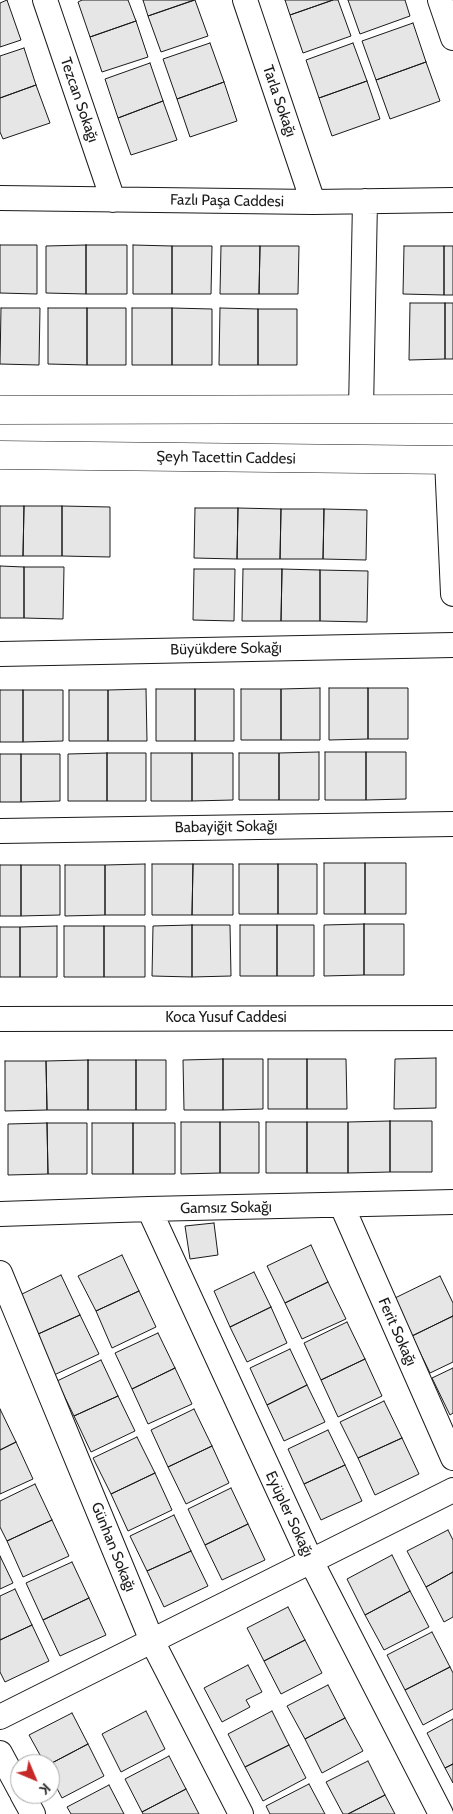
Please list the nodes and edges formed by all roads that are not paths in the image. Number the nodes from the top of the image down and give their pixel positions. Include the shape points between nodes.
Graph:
1 (45, 0) edge
2 (245, 0) edge
3 (440, 0) edge
4 (453, 38) edge
5 (0, 198) edge
6 (113, 200) junction
7 (453, 200) edge
8 (365, 201) junction
9 (314, 202) junction
10 (453, 409) edge
11 (0, 410) edge
12 (361, 410) junction
13 (0, 455) edge
14 (450, 460) edge
15 (453, 594) edge
16 (453, 645) edge
17 (0, 654) edge
18 (453, 824) edge
19 (0, 831) edge
20 (453, 1018) edge
21 (0, 1019) edge
22 (453, 1202) edge
23 (342, 1206) junction
24 (149, 1209) junction
25 (0, 1214) edge
26 (0, 1273) edge
27 (453, 1458) edge
28 (453, 1490) edge
29 (311, 1561) junction
30 (152, 1641) junction
31 (0, 1717) edge
32 (0, 1752) edge
33 (10, 1771) edge
34 (241, 1814) edge
35 (441, 1814) edge

1 - 6 street, Tezcan Sokağı
2 - 9 street, Tarla Sokağı
3 - 4 street
5 - 6 street, Fazlı Paşa Caddesi
6 - 9 street, Fazlı Paşa Caddesi
7 - 8 street, Fazlı Paşa Caddesi
8 - 9 street, Fazlı Paşa Caddesi
8 - 12 street
10 - 12 street
11 - 12 street
13 - 14 street, Şeyh Tacettin Caddesi
14 - 15 street
16 - 17 street, Büyükdere Sokağı
18 - 19 street, Babayiğit Sokağı
20 - 21 street, Koca Yusuf Caddesi
22 - 23 street, Gamsız Sokağı
23 - 24 street, Gamsız Sokağı
23 - 27 street, Ferit Sokağı
24 - 25 street, Gamsız Sokağı
24 - 29 street, Eyüpler Sokağı
26 - 30 street, Günhan Sokağı
28 - 29 street
29 - 30 street
29 - 35 street, Eyüpler Sokağı
30 - 31 street
30 - 34 street, Günhan Sokağı
32 - 33 street

